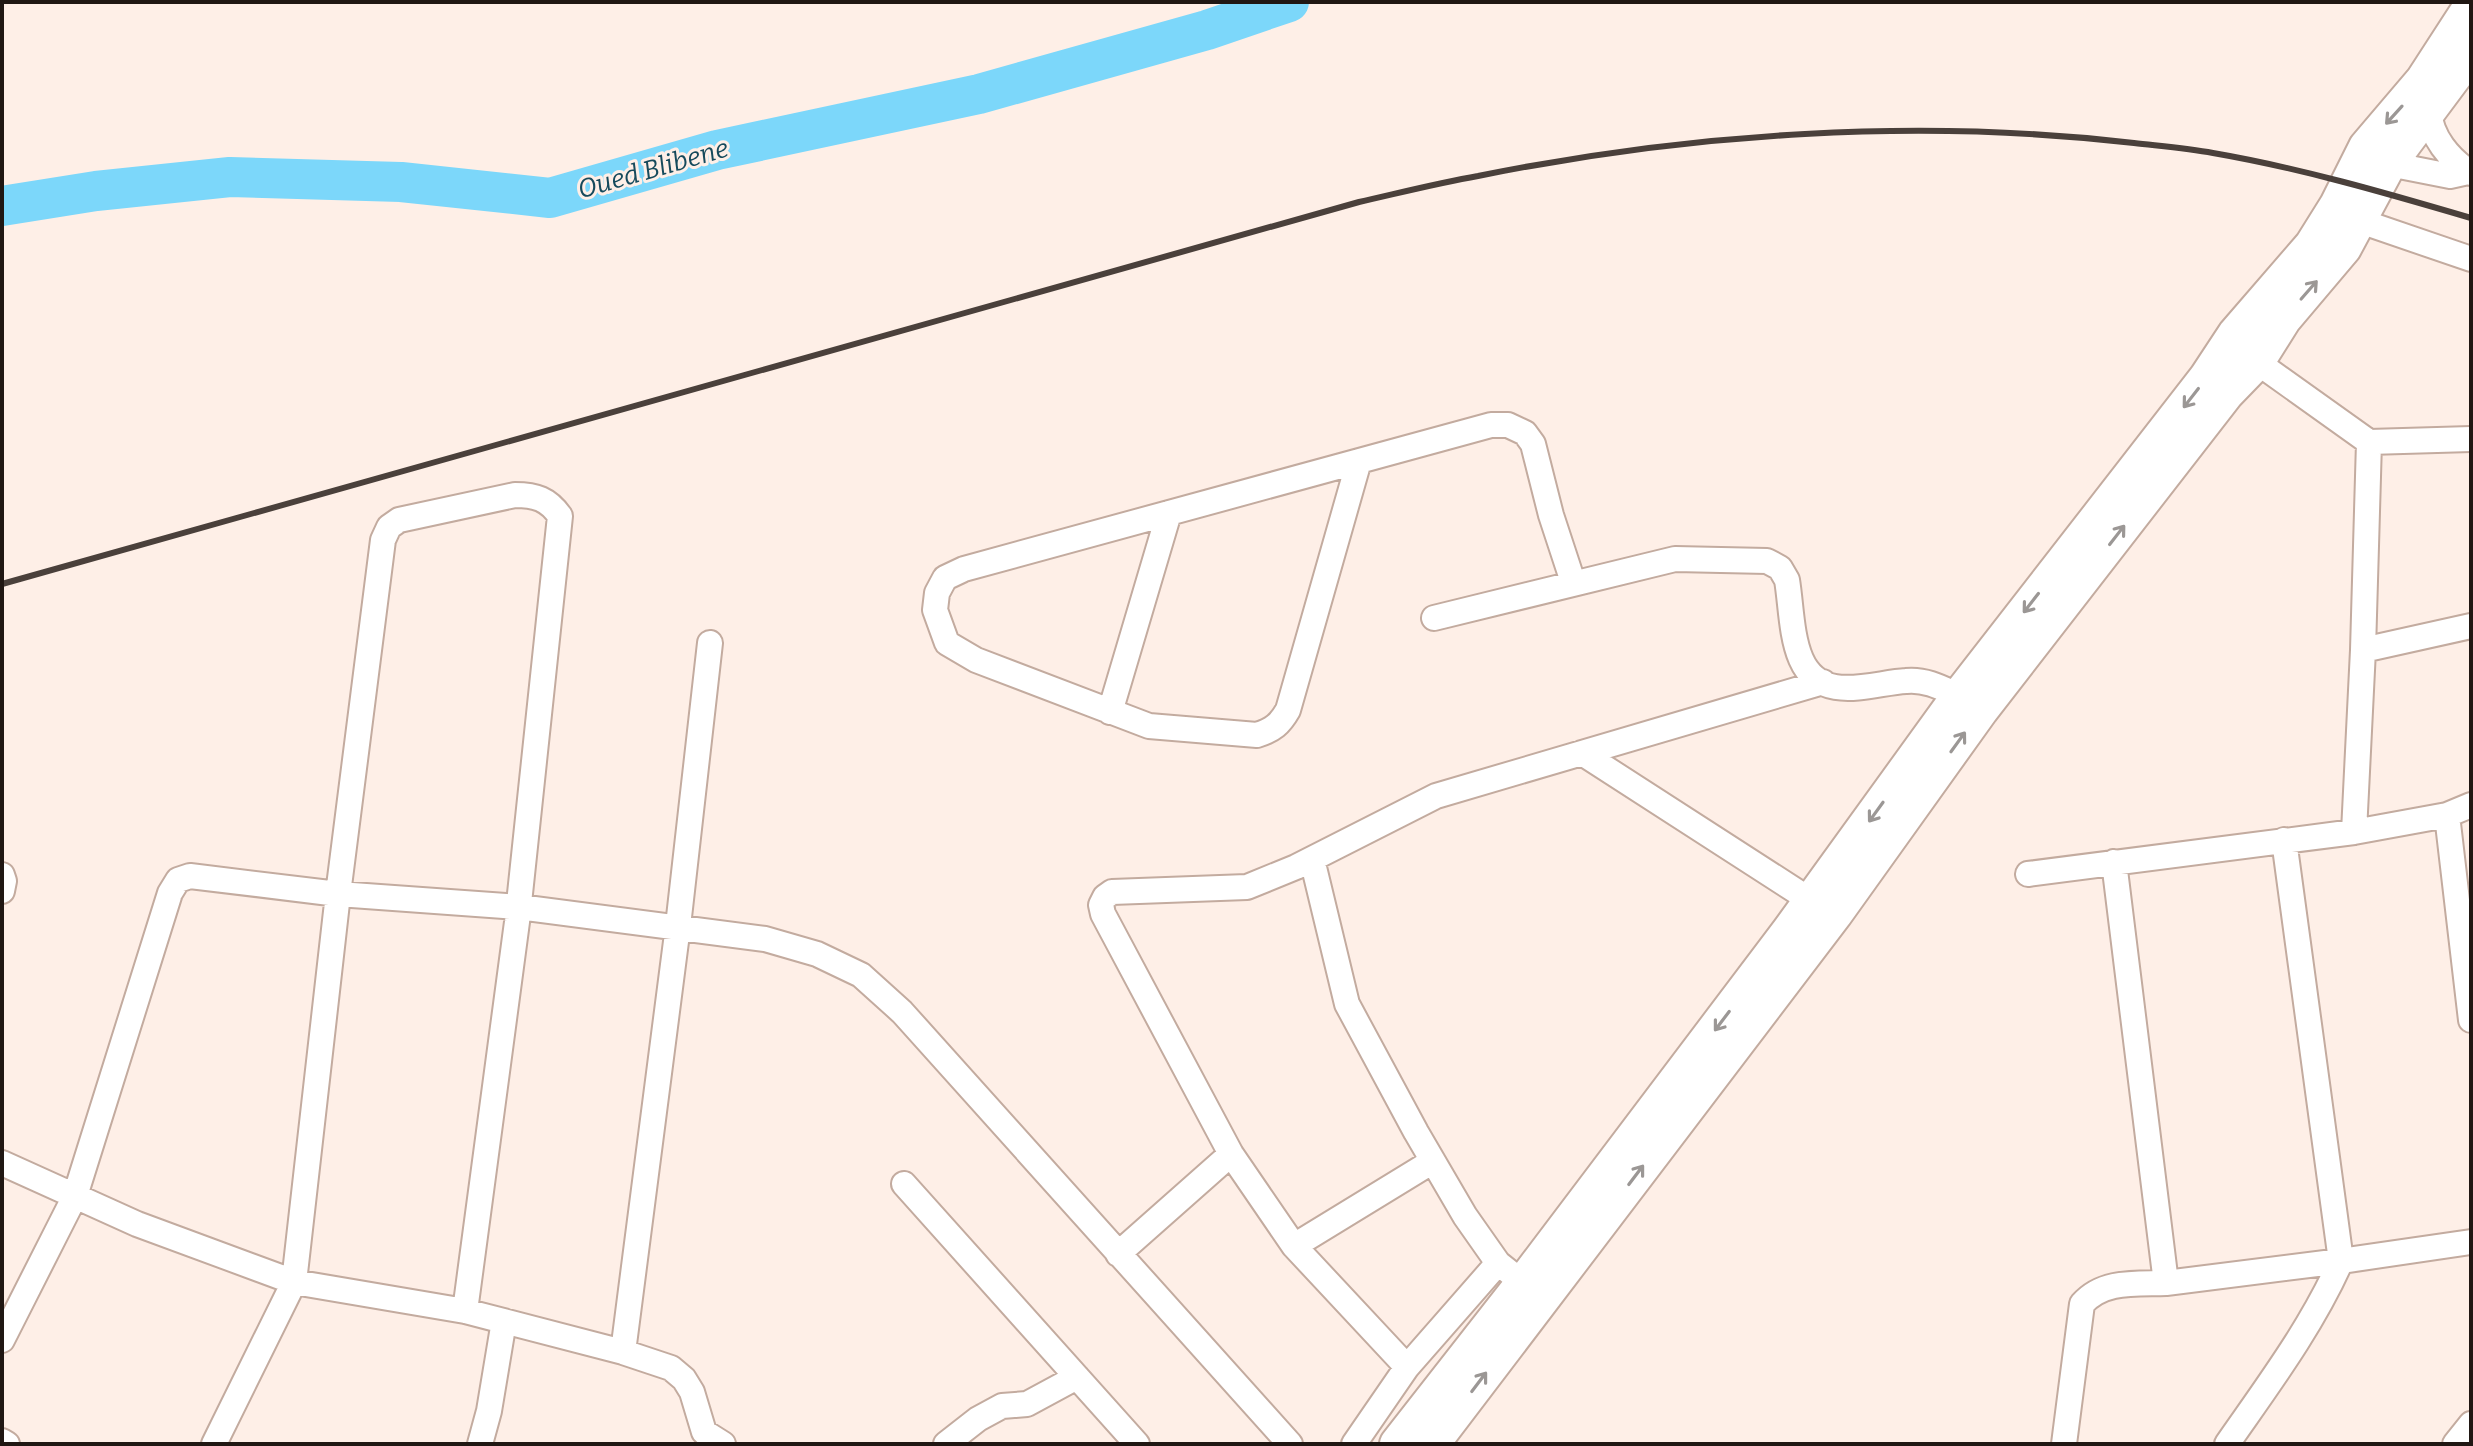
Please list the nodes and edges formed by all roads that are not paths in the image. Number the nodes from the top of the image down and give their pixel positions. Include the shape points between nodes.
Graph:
1 (2471, 6) edge
2 (2471, 54) edge
3 (2429, 111) junction
4 (2389, 164) junction
5 (2469, 172) edge
6 (2360, 221) junction
7 (2471, 259) edge
8 (2229, 342) junction
9 (2256, 363) junction
10 (2471, 439) edge
11 (2369, 442) junction
12 (1359, 461) junction
13 (1169, 513) junction
14 (1573, 582) junction
15 (1434, 618) dead end
16 (2471, 626) edge
17 (710, 643) dead end
18 (2363, 650) junction
19 (1823, 682) junction
20 (1959, 696) junction
21 (1110, 712) junction
22 (1582, 753) junction
23 (2471, 805) edge
24 (2447, 815) junction
25 (2354, 832) junction
26 (2284, 840) junction
27 (1312, 859) junction
28 (2114, 862) junction
29 (2028, 874) dead end
30 (2, 875) edge
31 (2, 891) edge
32 (338, 894) junction
33 (1820, 905) junction
34 (519, 907) junction
35 (678, 926) junction
36 (2471, 1019) edge
37 (1231, 1154) junction
38 (1433, 1161) junction
39 (2, 1163) edge
40 (904, 1184) dead end
41 (75, 1196) junction
42 (2471, 1242) edge
43 (1294, 1246) junction
44 (1118, 1254) junction
45 (2341, 1261) junction
46 (1510, 1273) junction
47 (294, 1282) junction
48 (2166, 1283) junction
49 (465, 1311) junction
50 (504, 1321) junction
51 (2, 1340) edge
52 (623, 1352) junction
53 (1407, 1367) junction
54 (1077, 1377) junction
55 (2471, 1424) edge
56 (709, 1440) edge
57 (214, 1444) edge
58 (480, 1444) edge
59 (946, 1444) edge
60 (1137, 1444) edge
61 (1290, 1444) edge
62 (1354, 1444) edge
63 (1397, 1444) edge
64 (1432, 1444) edge
65 (2064, 1444) edge
66 (2227, 1444) edge
67 (2455, 1444) edge

1 -> 8 main road via 2414,93 2366,147 2312,245
2 - 3 main road
3 - 4 main road
3 - 5 street via 2437,140
4 - 5 street via 2450,176
4 - 6 main road
6 - 7 street
9 -> 6 main road
8 - 9 main road via 2253,338
8 -> 20 main road
9 - 11 street
33 -> 9 main road
10 - 11 street
11 - 18 street
12 - 13 street
12 - 14 street via 1491,425 1525,433 1533,444
12 - 21 street via 1282,721 1257,735 1149,726
13 - 21 street
13 - 21 street via 964,569 945,578 937,593 935,610 947,643 976,660
14 - 15 street
14 - 19 street via 1675,559 1767,561 1787,580 1801,660
16 - 18 street
17 - 35 street
18 - 25 street
19 - 20 street via 1856,689 1908,680
19 - 22 street
20 -> 33 main road
22 - 27 street via 1436,796
22 - 33 street
23 - 24 street
24 - 25 street
24 - 36 street
25 - 26 street
26 - 28 street
26 - 45 street
27 - 37 street via 1247,887 1112,892 1101,905
27 - 38 street via 1347,1004
28 - 29 street
28 - 48 street
30 - 31 street
32 - 34 street
32 - 34 street via 383,540 389,527 457,507 534,495 560,516
32 - 41 street via 190,876 178,880
32 - 47 street
33 -> 46 main road
64 -> 33 main road
34 - 35 street
34 - 49 street
35 - 44 street via 765,939 817,954 861,975 902,1012
35 - 52 street
37 - 43 street
37 - 44 street
38 - 43 street
38 - 46 street
39 - 41 street
40 - 54 street
41 - 47 street
41 - 51 street
42 - 45 street
43 - 53 street
44 - 61 street
45 - 48 street
45 - 66 street via 2305,1332
46 - 53 street
46 - 63 main road
47 - 49 street
47 - 57 street
48 - 65 street via 2107,1286 2082,1304
49 - 50 street
50 - 52 street
50 - 58 street
52 - 56 street via 671,1368 684,1379
53 - 62 street
54 - 59 street via 1027,1404 1002,1406
54 - 60 street
55 - 67 street

